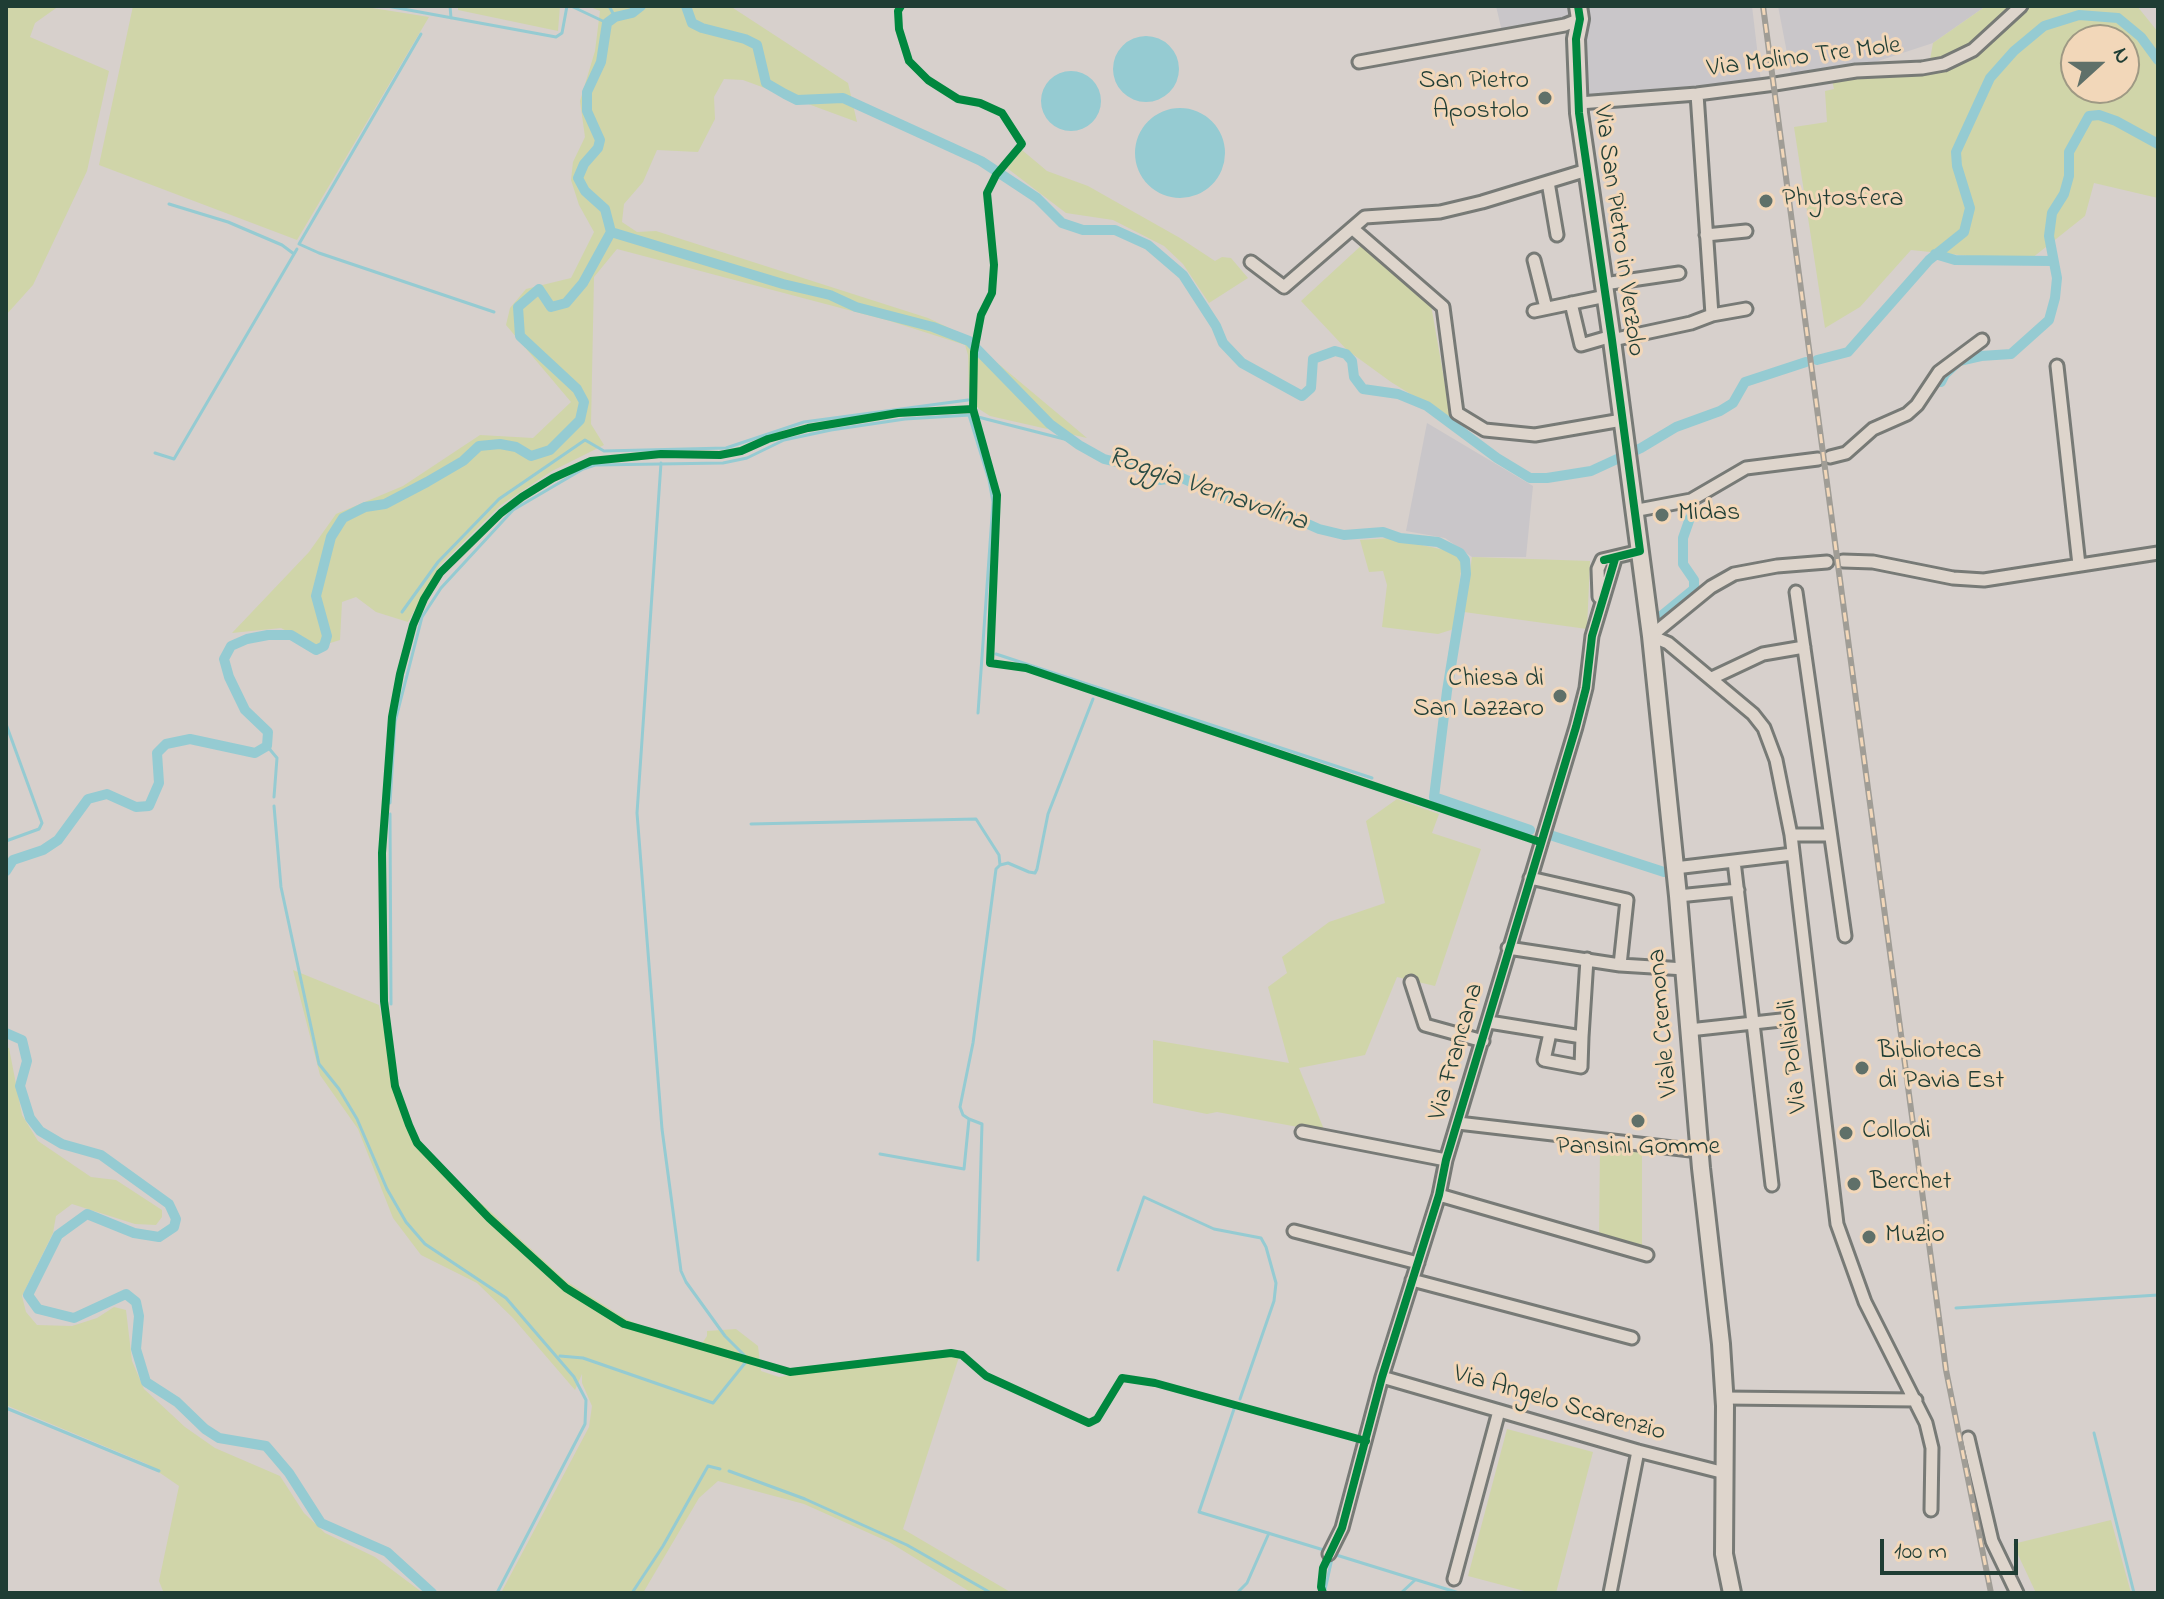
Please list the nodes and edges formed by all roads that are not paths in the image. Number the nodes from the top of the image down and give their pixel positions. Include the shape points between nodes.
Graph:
1 (2019, 9) edge
2 (1579, 13) edge
3 (1359, 62) dead end
4 (1697, 94) junction
5 (1579, 103) junction
6 (1587, 170) junction
7 (1548, 182) junction
8 (1352, 228) junction
9 (1746, 231) dead end
10 (1557, 235) dead end
11 (1706, 235) junction
12 (1534, 260) dead end
13 (1251, 262) dead end
14 (1679, 273) dead end
15 (1605, 290) junction
16 (1571, 303) junction
17 (1746, 309) dead end
18 (1712, 315) junction
19 (1612, 338) junction
20 (1982, 340) dead end
21 (2057, 366) dead end
22 (1622, 420) junction
23 (1625, 449) joint
24 (1633, 511) junction
25 (1640, 551) junction
26 (2158, 553) edge
27 (1615, 559) junction
28 (1843, 561) dead end
29 (1827, 562) dead end
30 (2079, 565) junction
31 (1796, 592) dead end
32 (1600, 606) junction
33 (1651, 636) junction
34 (1804, 647) junction
35 (1712, 678) junction
36 (1791, 835) junction
37 (1830, 835) junction
38 (1793, 854) junction
39 (1734, 861) junction
40 (1675, 868) junction
41 (1530, 878) junction
42 (1738, 890) junction
43 (1678, 896) junction
44 (1845, 936) dead end
45 (1508, 948) junction
46 (1587, 959) junction
47 (1620, 965) junction
48 (1685, 969) junction
49 (1411, 982) dead end
50 (1781, 1020) dead end
51 (1489, 1022) junction
52 (1753, 1022) junction
53 (1689, 1030) junction
54 (1550, 1033) junction
55 (1582, 1037) junction
56 (1483, 1041) junction
57 (1458, 1123) junction
58 (1302, 1132) dead end
59 (1699, 1151) junction
60 (1446, 1160) junction
61 (1772, 1185) dead end
62 (1439, 1195) junction
63 (1294, 1231) dead end
64 (1647, 1255) dead end
65 (1418, 1263) junction
66 (1412, 1280) junction
67 (1632, 1338) dead end
68 (1382, 1377) junction
69 (1724, 1398) junction
70 (1916, 1400) junction
71 (1499, 1411) junction
72 (1968, 1438) dead end
73 (1638, 1451) junction
74 (1725, 1473) junction
75 (1931, 1510) dead end
76 (1329, 1554) dead end
77 (1454, 1579) dead end
78 (1610, 1593) edge
79 (1732, 1593) edge
80 (2017, 1593) edge

1 - 4 street, Via Molino Tre Mole via 1973,50 1944,64
2 - 3 street via 1565,25
2 - 5 main road, Via San Pietro in Verzolo
4 - 5 street, Via Molino Tre Mole
4 - 11 street
5 - 6 main road, Via San Pietro in Verzolo
6 - 7 street
6 - 15 main road, Via San Pietro in Verzolo
7 - 8 street via 1440,212 1365,217
7 - 10 street
8 - 13 street via 1284,287
8 - 22 street via 1443,307 1457,413 1485,430 1535,435
9 - 11 street
11 - 18 street
12 - 16 street via 1540,310
14 - 15 street
15 - 16 street
15 - 19 main road, Via San Pietro in Verzolo
16 - 19 street via 1581,345
17 - 18 street
18 - 19 street
19 - 22 main road, Via San Pietro in Verzolo
20 - 24 street via 1939,372 1907,414 1873,429 1846,453 1757,464 1691,500
21 - 30 street
22 - 23 main road, Via San Pietro in Verzolo
23 - 24 main road, Viale Cremona
24 - 25 main road, Viale Cremona
25 - 27 street, Via Francana
25 - 33 main road, Viale Cremona
26 - 30 street
27 - 32 street, Via Francana
27 - 32 street, Via Francana via 1602,560 1597,579
28 - 30 street via 1984,580
29 - 33 street via 1734,574
31 - 34 street
32 - 41 street, Via Francana via 1586,688
33 - 35 street, Via Pollaioli
33 - 40 main road, Viale Cremona
34 - 35 street via 1763,654
34 - 37 street
35 - 36 street, Via Pollaioli via 1764,728
36 - 37 street
36 - 38 street, Via Pollaioli
37 - 44 street
38 - 39 street
38 - 70 street, Via Pollaioli via 1837,1224 1865,1302
39 - 40 street
39 - 42 street
40 - 43 main road, Viale Cremona
41 - 45 street, Via Francana
41 - 47 street via 1627,900
42 - 43 street
42 - 52 street
43 - 48 main road, Viale Cremona
45 - 46 street
45 - 51 street, Via Francana
46 - 47 street
46 - 55 street
47 - 48 street
48 - 53 main road, Viale Cremona
49 - 56 street, Via Francana via 1425,1025
50 - 52 street
51 - 54 street
51 - 56 street, Via Francana
52 - 53 street
52 - 61 street
53 - 59 main road, Viale Cremona
54 - 55 street
54 - 55 street via 1544,1060 1581,1067
56 - 57 street, Via Francana
57 - 59 street
57 - 60 street, Via Francana
58 - 60 street, Via Francana
59 - 69 main road, Viale Cremona
60 - 62 street, Via Francana
62 - 64 street
62 - 65 street, Via Francana
63 - 65 street
65 - 66 street, Via Francana
66 - 67 street
66 - 68 street, Via Francana
68 - 71 street, Via Angelo Scarenzio
68 - 76 street, Via Francana via 1342,1528
69 - 70 street
69 - 74 main road, Viale Cremona
70 - 75 street, Via Pollaioli via 1932,1448
71 - 73 street, Via Angelo Scarenzio
71 - 77 street
72 - 80 street via 1992,1541
73 - 74 street, Via Angelo Scarenzio
73 - 78 street
74 - 79 main road, Viale Cremona via 1724,1554

